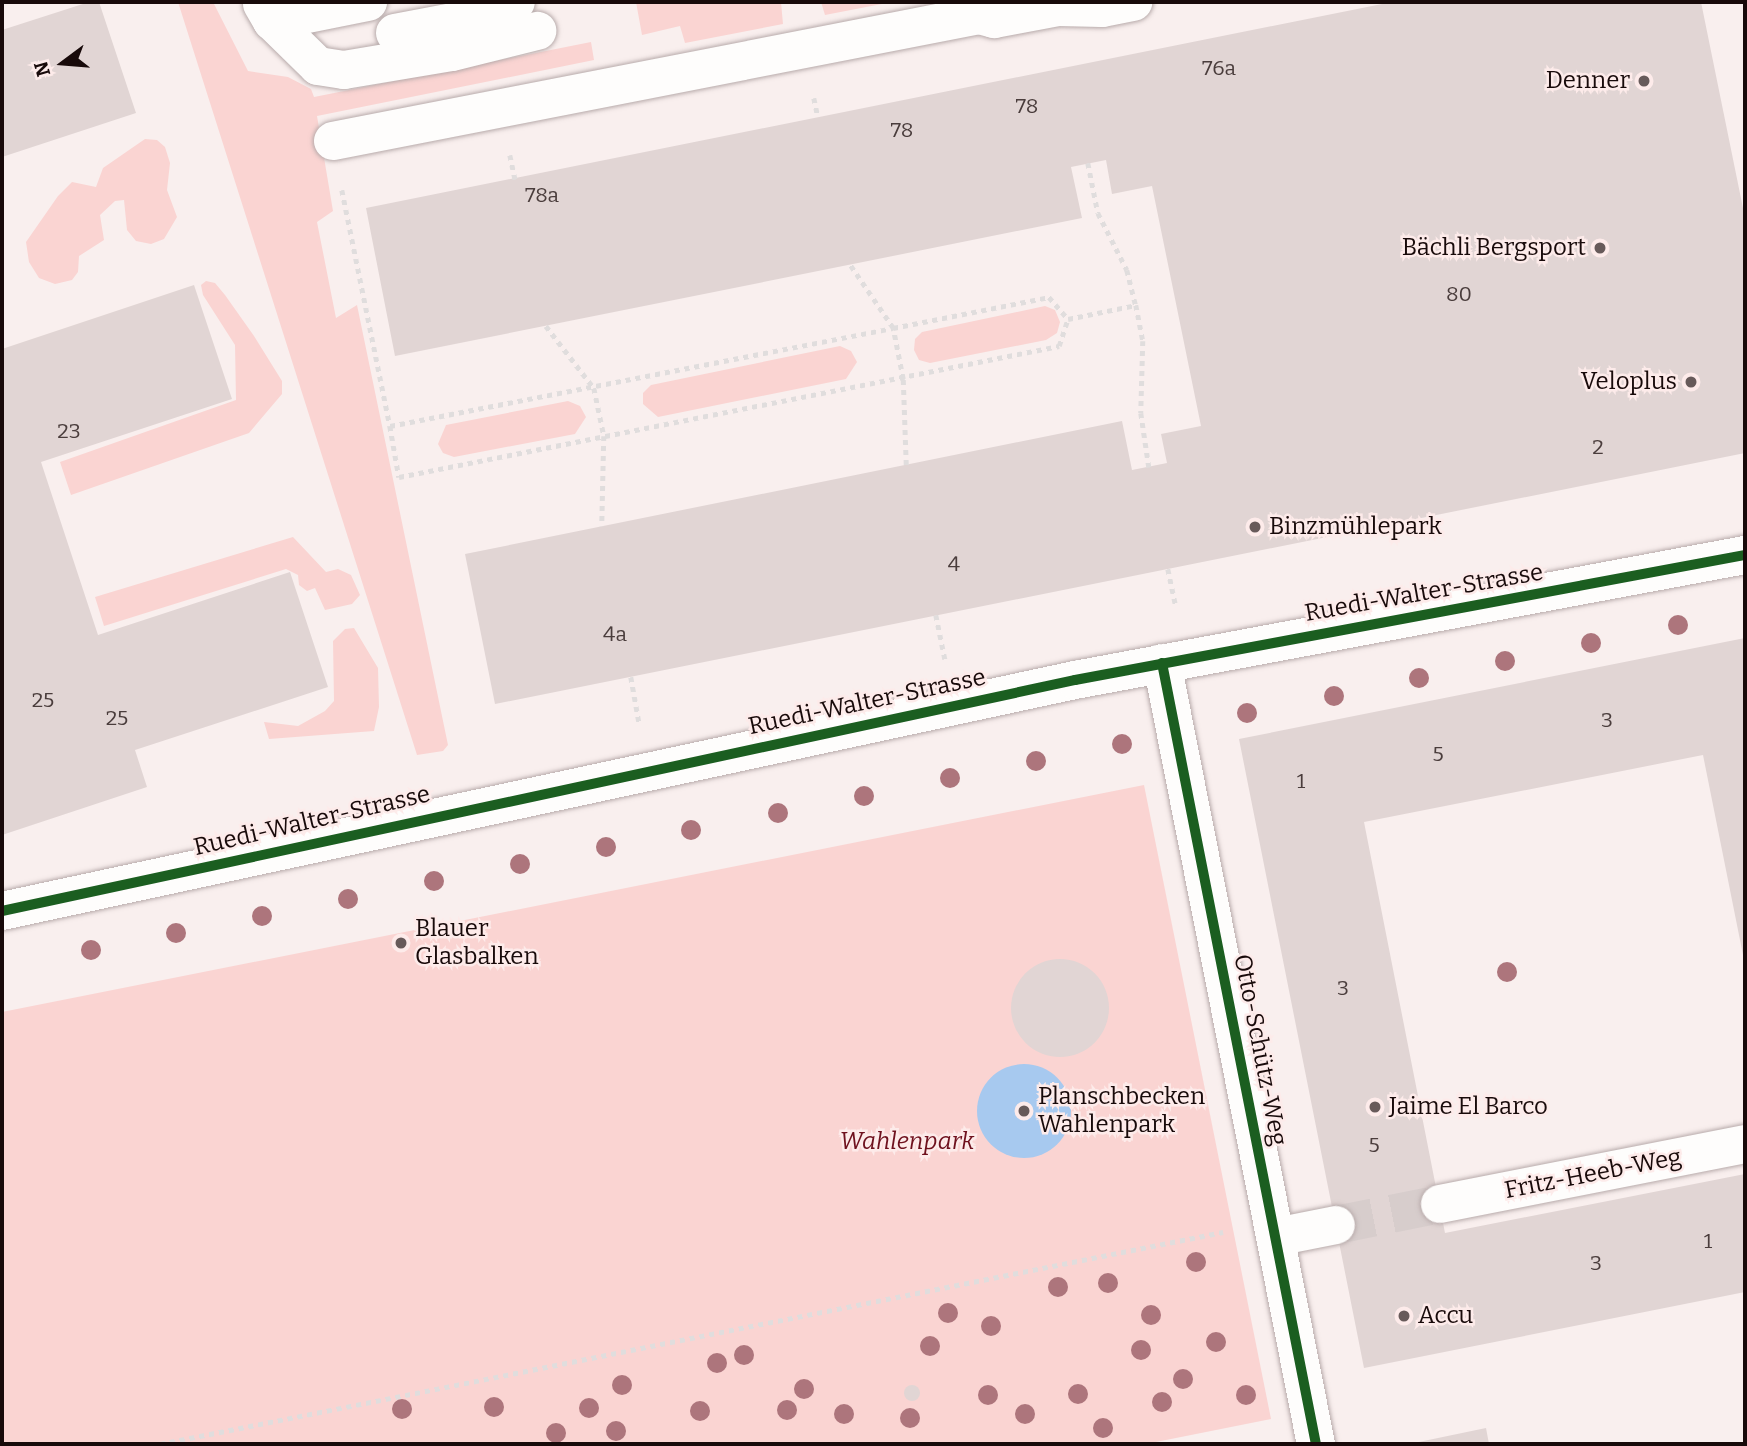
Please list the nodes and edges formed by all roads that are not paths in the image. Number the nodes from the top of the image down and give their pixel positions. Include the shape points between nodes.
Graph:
1 (368, 2) edge
2 (1133, 2) edge
3 (266, 12) edge
4 (527, 17) edge
5 (395, 33) dead end
6 (333, 141) road end
7 (1745, 555) edge
8 (1162, 663) junction
9 (2, 911) edge
10 (1745, 1144) edge
11 (1440, 1205) tunnel mouth
12 (1336, 1225) tunnel mouth
13 (1276, 1237) junction
14 (1316, 1444) edge

1 - 3 street
2 - 6 street via 1102,8 1058,7 994,19 979,15
3 - 4 street via 318,66 344,71 452,52
4 - 5 street via 480,17
7 - 8 street, Ruedi-Walter-Strasse
8 - 9 street, Ruedi-Walter-Strasse via 483,804
8 - 13 street, Otto-Schütz-Weg
10 - 11 street, Fritz-Heeb-Weg
12 - 13 street
13 - 14 street, Otto-Schütz-Weg

